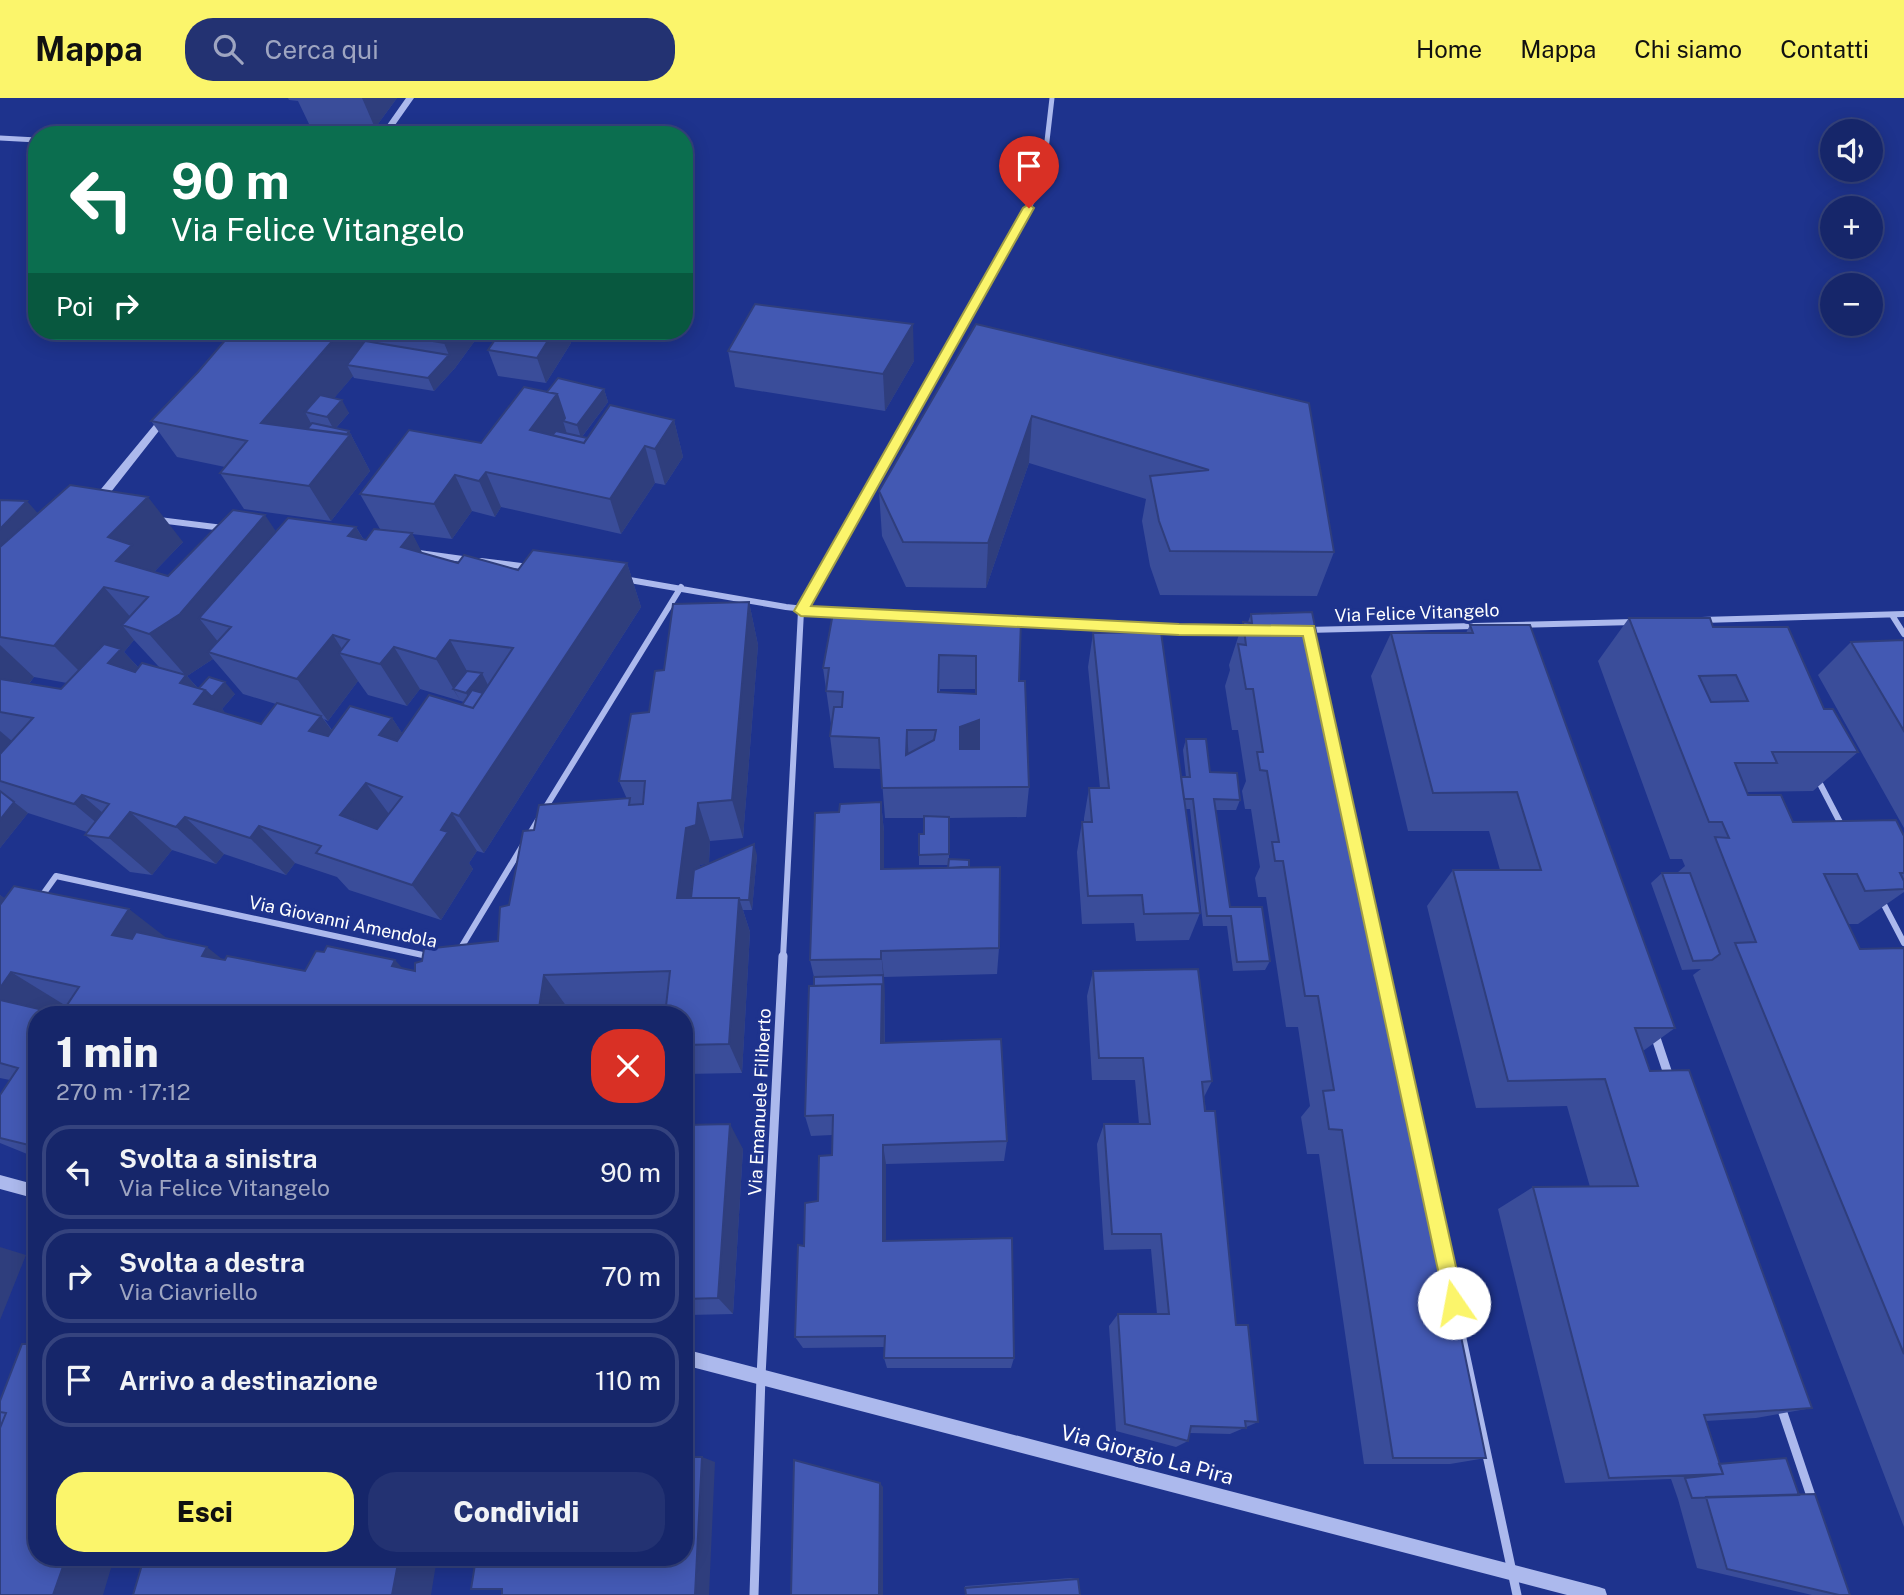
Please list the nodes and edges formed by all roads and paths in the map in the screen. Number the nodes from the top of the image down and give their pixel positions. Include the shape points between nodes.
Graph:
1 (410, 98) edge
2 (1052, 98) edge
3 (390, 126) edge
4 (0, 138) edge
5 (28, 140) edge
6 (174, 405) edge
7 (90, 511) joint
8 (104, 513) edge
9 (145, 518) edge
10 (227, 528) edge
11 (406, 551) edge
12 (543, 569) edge
13 (612, 578) edge
14 (681, 587) junction
15 (801, 611) junction
16 (855, 614) edge
17 (1904, 614) edge
18 (1892, 615) junction
19 (1732, 619) junction
20 (1692, 620) edge
21 (1004, 621) edge
22 (1638, 621) edge
23 (1516, 624) junction
24 (1257, 630) edge
25 (1296, 630) edge
26 (1309, 630) junction
27 (1739, 631) edge
28 (1904, 634) edge
29 (1520, 638) edge
30 (1312, 644) edge
31 (1809, 763) edge
32 (1847, 835) edge
33 (1872, 883) edge
34 (32, 909) edge
35 (1904, 943) edge
36 (439, 958) edge
37 (452, 961) edge
38 (1649, 1018) edge
39 (1672, 1083) edge
40 (0, 1182) edge
41 (28, 1190) edge
42 (1442, 1244) edge
43 (693, 1359) edge
44 (761, 1376) junction
45 (1778, 1398) edge
46 (1818, 1516) edge
47 (1513, 1572) junction
48 (754, 1595) edge
49 (1517, 1595) edge
50 (1599, 1595) edge

1 - 3 street
2 - 15 street via 1042,184
4 - 5 street
6 - 7 street
7 - 8 street
9 - 10 street
11 - 12 street
13 - 14 street
14 - 15 street
14 - 37 street, Via Giovanni Amendola
15 - 16 street
15 - 44 street, Via Emanuele Filiberto
17 - 18 street
18 - 19 street
18 - 28 street
19 - 20 street
19 - 27 street
21 - 24 street
22 - 23 street, Via Felice Vitangelo
23 - 26 street, Via Felice Vitangelo
23 - 29 street
25 - 26 street, Via Felice Vitangelo
26 - 30 street
31 - 32 street
33 - 35 street
34 - 36 street, Via Giovanni Amendola via 56,876
38 - 39 street
40 - 41 street
42 - 47 street
43 - 44 street, Via Giorgio La Pira
44 - 47 street, Via Giorgio La Pira
44 - 48 street, Via Emanuele Filiberto
45 - 46 street
47 - 49 street
47 - 50 street, Via Giorgio La Pira

